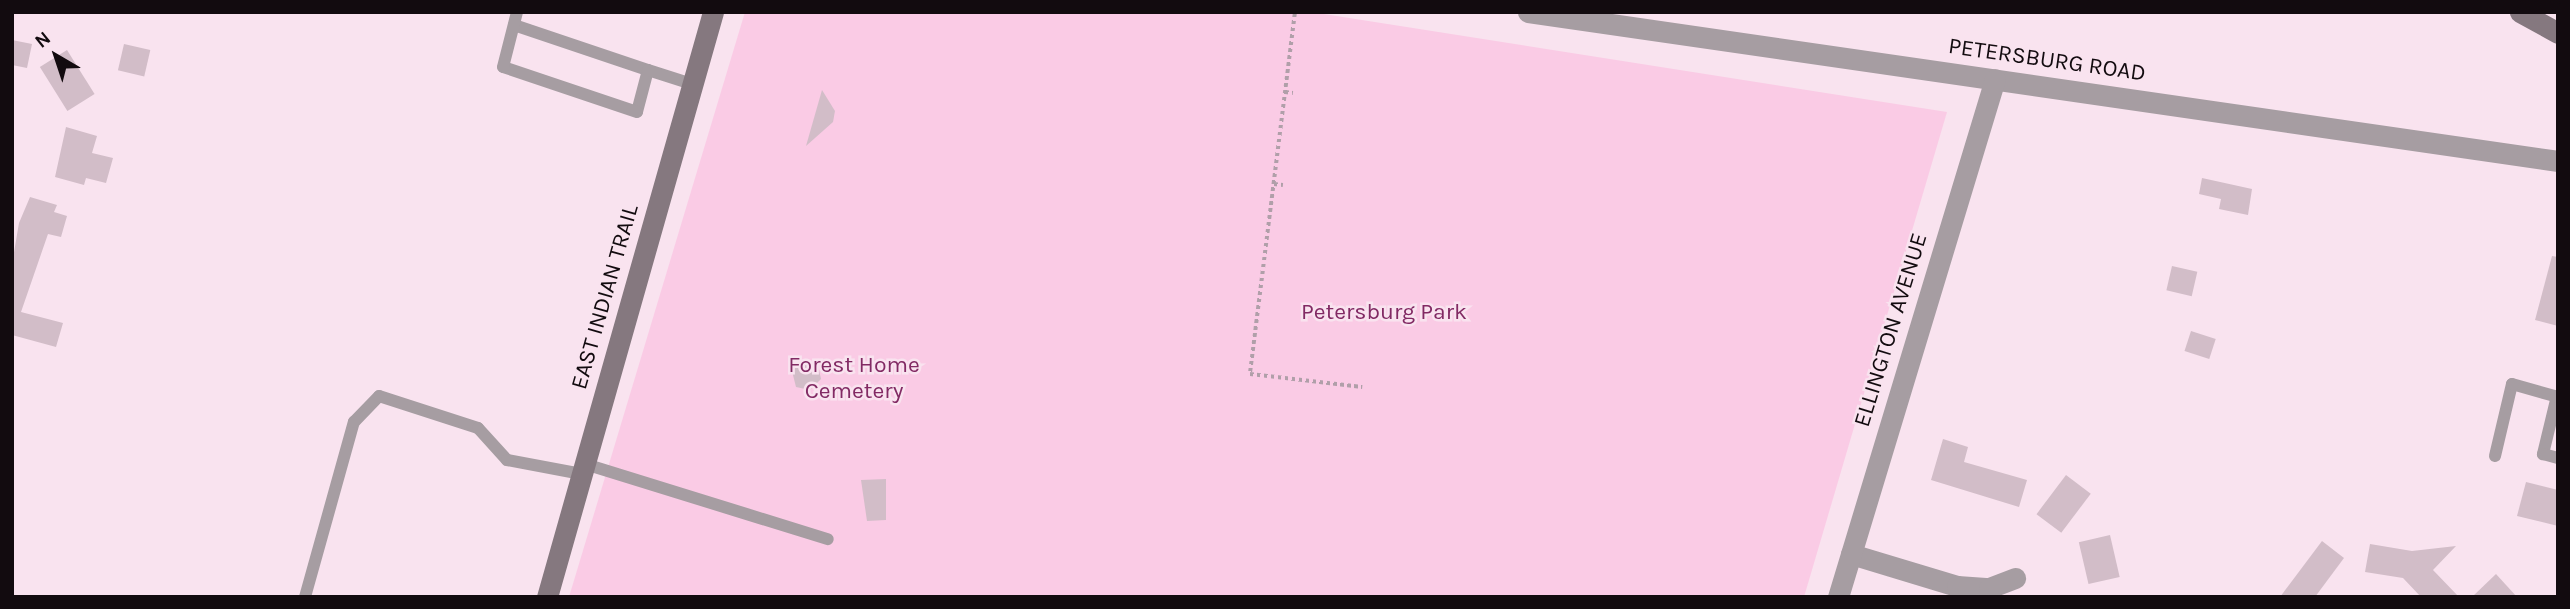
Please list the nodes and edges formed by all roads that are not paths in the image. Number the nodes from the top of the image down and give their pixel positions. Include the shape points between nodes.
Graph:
1 (713, 12) edge
2 (1528, 12) edge
3 (2520, 12) edge
4 (515, 19) edge
5 (2558, 33) edge
6 (648, 70) junction
7 (1995, 79) junction
8 (692, 84) junction
9 (2558, 161) edge
10 (2557, 396) edge
11 (2495, 456) dead end
12 (2558, 458) edge
13 (584, 469) junction
14 (828, 539) dead end
15 (1851, 554) junction
16 (2015, 578) dead end
17 (305, 597) edge
18 (547, 597) edge
19 (1838, 597) edge

1 - 8 main road, EAST INDIAN TRAIL
2 - 7 street, PETERSBURG ROAD
3 - 5 main road
4 - 6 lane
4 - 6 lane via 503,67 637,112
6 - 8 lane
7 - 9 street, PETERSBURG ROAD
7 - 15 street, ELLINGTON AVENUE
8 - 13 main road, EAST INDIAN TRAIL
10 - 11 lane via 2512,384
10 - 12 lane via 2543,454
13 - 14 lane
13 - 17 lane via 507,460 478,428 379,396 354,422
13 - 18 main road, EAST INDIAN TRAIL
15 - 16 street via 1978,589
15 - 19 street, ELLINGTON AVENUE

